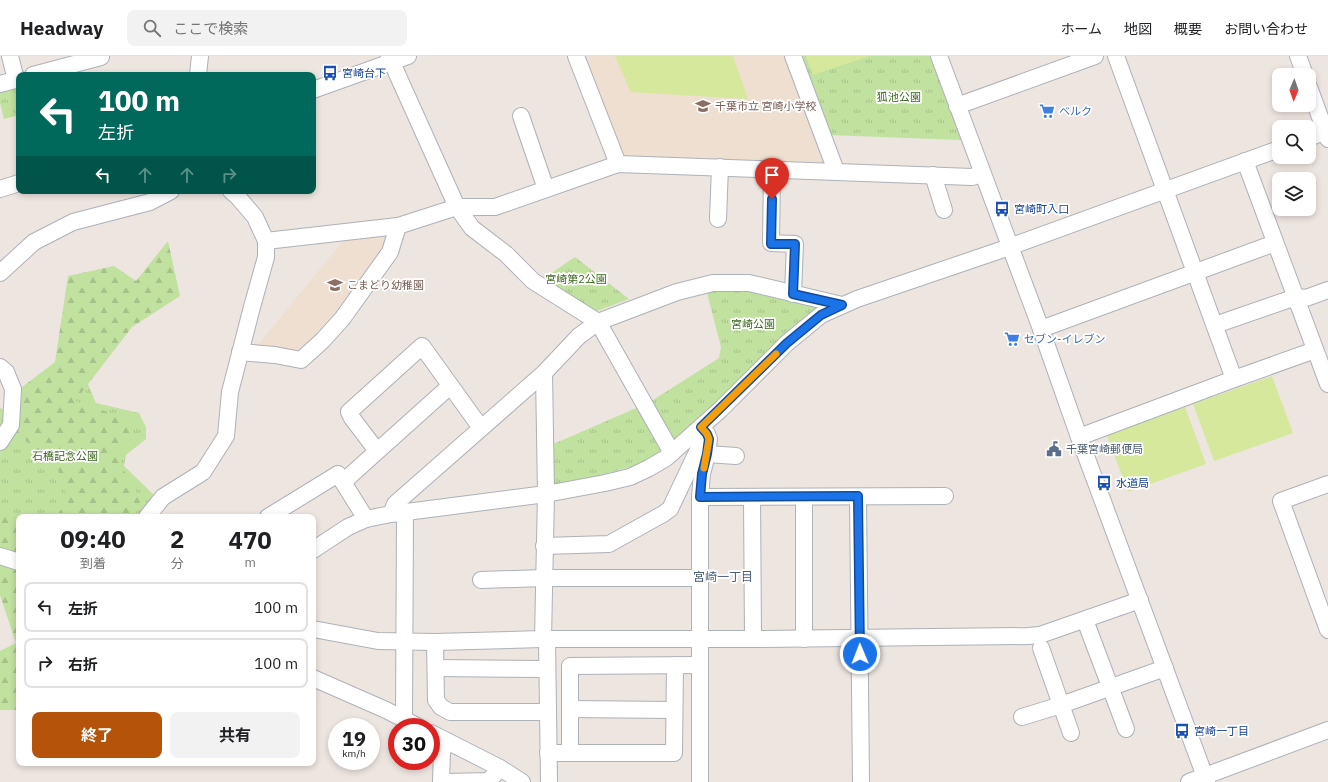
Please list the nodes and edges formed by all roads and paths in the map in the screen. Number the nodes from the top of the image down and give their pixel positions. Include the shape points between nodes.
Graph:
1 (10, 56) edge
2 (100, 56) edge
3 (200, 56) edge
4 (408, 56) edge
5 (576, 56) edge
6 (794, 56) edge
7 (939, 56) edge
8 (1094, 56) edge
9 (1116, 56) edge
10 (1298, 56) edge
11 (391, 59) edge
12 (1302, 68) edge
13 (44, 72) edge
14 (198, 72) edge
15 (16, 73) edge
16 (16, 80) edge
17 (0, 84) edge
18 (316, 89) edge
19 (1316, 105) edge
20 (957, 106) junction
21 (522, 116) dead end
22 (1327, 134) edge
23 (1316, 136) edge
24 (1272, 151) edge
25 (1245, 161) junction
26 (618, 164) junction
27 (720, 167) junction
28 (772, 169) junction
29 (836, 171) junction
30 (982, 174) junction
31 (933, 175) junction
32 (16, 184) edge
33 (0, 189) edge
34 (546, 189) junction
35 (1165, 190) junction
36 (165, 194) edge
37 (235, 194) edge
38 (457, 207) junction
39 (944, 210) dead end
40 (718, 219) dead end
41 (398, 226) junction
42 (266, 241) junction
43 (1275, 243) junction
44 (1010, 247) junction
45 (1195, 272) junction
46 (0, 273) edge
47 (1328, 290) edge
48 (793, 294) junction
49 (1296, 297) junction
50 (842, 305) junction
51 (598, 322) junction
52 (1215, 325) junction
53 (1041, 329) junction
54 (1315, 350) junction
55 (240, 352) junction
56 (0, 367) edge
57 (544, 373) junction
58 (1234, 379) junction
59 (1328, 384) edge
60 (450, 386) junction
61 (701, 427) junction
62 (481, 428) junction
63 (1079, 437) junction
64 (0, 442) edge
65 (378, 451) junction
66 (672, 453) junction
67 (707, 454) junction
68 (736, 456) dead end
69 (343, 482) junction
70 (1328, 484) edge
71 (546, 494) junction
72 (858, 496) junction
73 (946, 496) dead end
74 (700, 497) junction
75 (752, 497) junction
76 (804, 497) junction
77 (398, 513) junction
78 (149, 514) edge
79 (273, 514) edge
80 (366, 519) junction
81 (544, 546) junction
82 (316, 548) edge
83 (0, 556) edge
84 (16, 561) edge
85 (544, 578) junction
86 (699, 578) junction
87 (481, 580) dead end
88 (1140, 600) junction
89 (1085, 620) junction
90 (316, 630) edge
91 (1328, 630) edge
92 (545, 639) junction
93 (700, 639) junction
94 (804, 639) junction
95 (860, 639) junction
96 (753, 640) junction
97 (405, 641) junction
98 (435, 642) junction
99 (1041, 648) dead end
100 (675, 665) junction
101 (700, 665) junction
102 (436, 668) junction
103 (1164, 668) junction
104 (547, 669) junction
105 (316, 679) edge
106 (1110, 686) junction
107 (1061, 705) junction
108 (570, 709) junction
109 (674, 710) junction
110 (547, 712) junction
111 (1022, 717) dead end
112 (400, 718) edge
113 (404, 718) edge
114 (1126, 729) dead end
115 (1328, 730) edge
116 (1070, 733) dead end
117 (440, 738) edge
118 (447, 742) junction
119 (548, 752) junction
120 (570, 752) junction
121 (500, 768) junction
122 (1206, 779) edge
123 (441, 782) edge
124 (446, 782) edge
125 (522, 782) edge
126 (548, 782) edge
127 (700, 782) edge
128 (861, 782) edge
129 (1189, 782) edge

1 - 15 street
2 - 13 street
3 - 14 street
4 - 11 street
5 - 26 street
6 - 29 street
7 - 20 street
8 - 20 street
9 - 35 street
10 - 12 street
11 - 18 street
11 - 38 street
16 - 17 street
19 - 22 street
20 - 30 street
21 - 34 street
22 - 23 street
24 - 25 street
25 - 35 street
25 - 43 street
26 - 27 street
26 - 34 street
27 - 28 street
27 - 40 street
28 - 29 street
28 - 48 street via 771,244 795,244
29 - 31 street
30 - 31 street via 972,177
30 - 44 street
31 - 39 street
32 - 33 street
34 - 38 street via 495,207
35 - 44 street
35 - 45 street
36 - 46 street via 150,202 73,222 34,242
37 - 42 street via 255,217
38 - 41 street
38 - 51 street via 472,228 506,254 533,281
41 - 42 street
41 - 55 street via 390,252 342,319 300,360
42 - 55 street via 266,257
43 - 45 street
43 - 49 street
44 - 50 street
44 - 53 street
45 - 52 street
45 - 53 street
47 - 49 street via 1306,298
48 - 50 street
48 - 51 street via 749,283 713,283 677,292
49 - 52 street
49 - 54 street
50 - 61 street via 821,315 787,343
51 - 57 street via 579,336
51 - 66 street
52 - 58 street
53 - 63 street
54 - 58 street
54 - 59 street
55 - 78 street via 230,392 226,436 203,472 163,497
56 - 64 street via 6,372 13,389 10,426
57 - 62 street
57 - 71 street
58 - 63 street
60 - 62 street
60 - 65 street
60 - 65 street via 422,346 349,412
61 - 66 street
61 - 67 street via 709,439
61 - 81 street via 698,450 670,509 609,544
62 - 77 street via 395,504
63 - 88 street
65 - 69 street
66 - 71 street via 650,468 630,477
67 - 68 street
67 - 74 street
69 - 79 street via 338,474
69 - 80 street
70 - 91 street via 1281,501
71 - 77 street
71 - 81 street
72 - 73 street
72 - 76 street
72 - 95 street
74 - 75 street
74 - 86 street
75 - 76 street
75 - 96 street
76 - 94 street
77 - 80 street
77 - 97 street
80 - 82 street via 348,527
81 - 85 street
83 - 84 street
85 - 86 street
85 - 87 street
85 - 92 street
86 - 93 street
88 - 89 street
88 - 103 street
89 - 95 street via 1040,635
89 - 106 street
90 - 97 street via 378,640
92 - 93 street
92 - 98 street
92 - 104 street
93 - 96 street
93 - 101 street
94 - 95 street
94 - 96 street
95 - 128 street
97 - 98 street
97 - 113 street
98 - 102 street
99 - 107 street
100 - 101 street
100 - 108 street via 570,666
100 - 109 street
101 - 127 street
102 - 104 street
102 - 110 street via 436,700 441,707 450,712
103 - 106 street
103 - 122 street
104 - 110 street
105 - 112 street
106 - 107 street
106 - 114 street
107 - 111 street
107 - 116 street
108 - 109 street
108 - 120 street
109 - 120 street via 674,753
110 - 119 street
115 - 122 street
117 - 118 street
118 - 121 street
118 - 123 street via 442,752
119 - 120 street
119 - 126 street
121 - 124 street via 489,781
121 - 125 street
122 - 129 street

